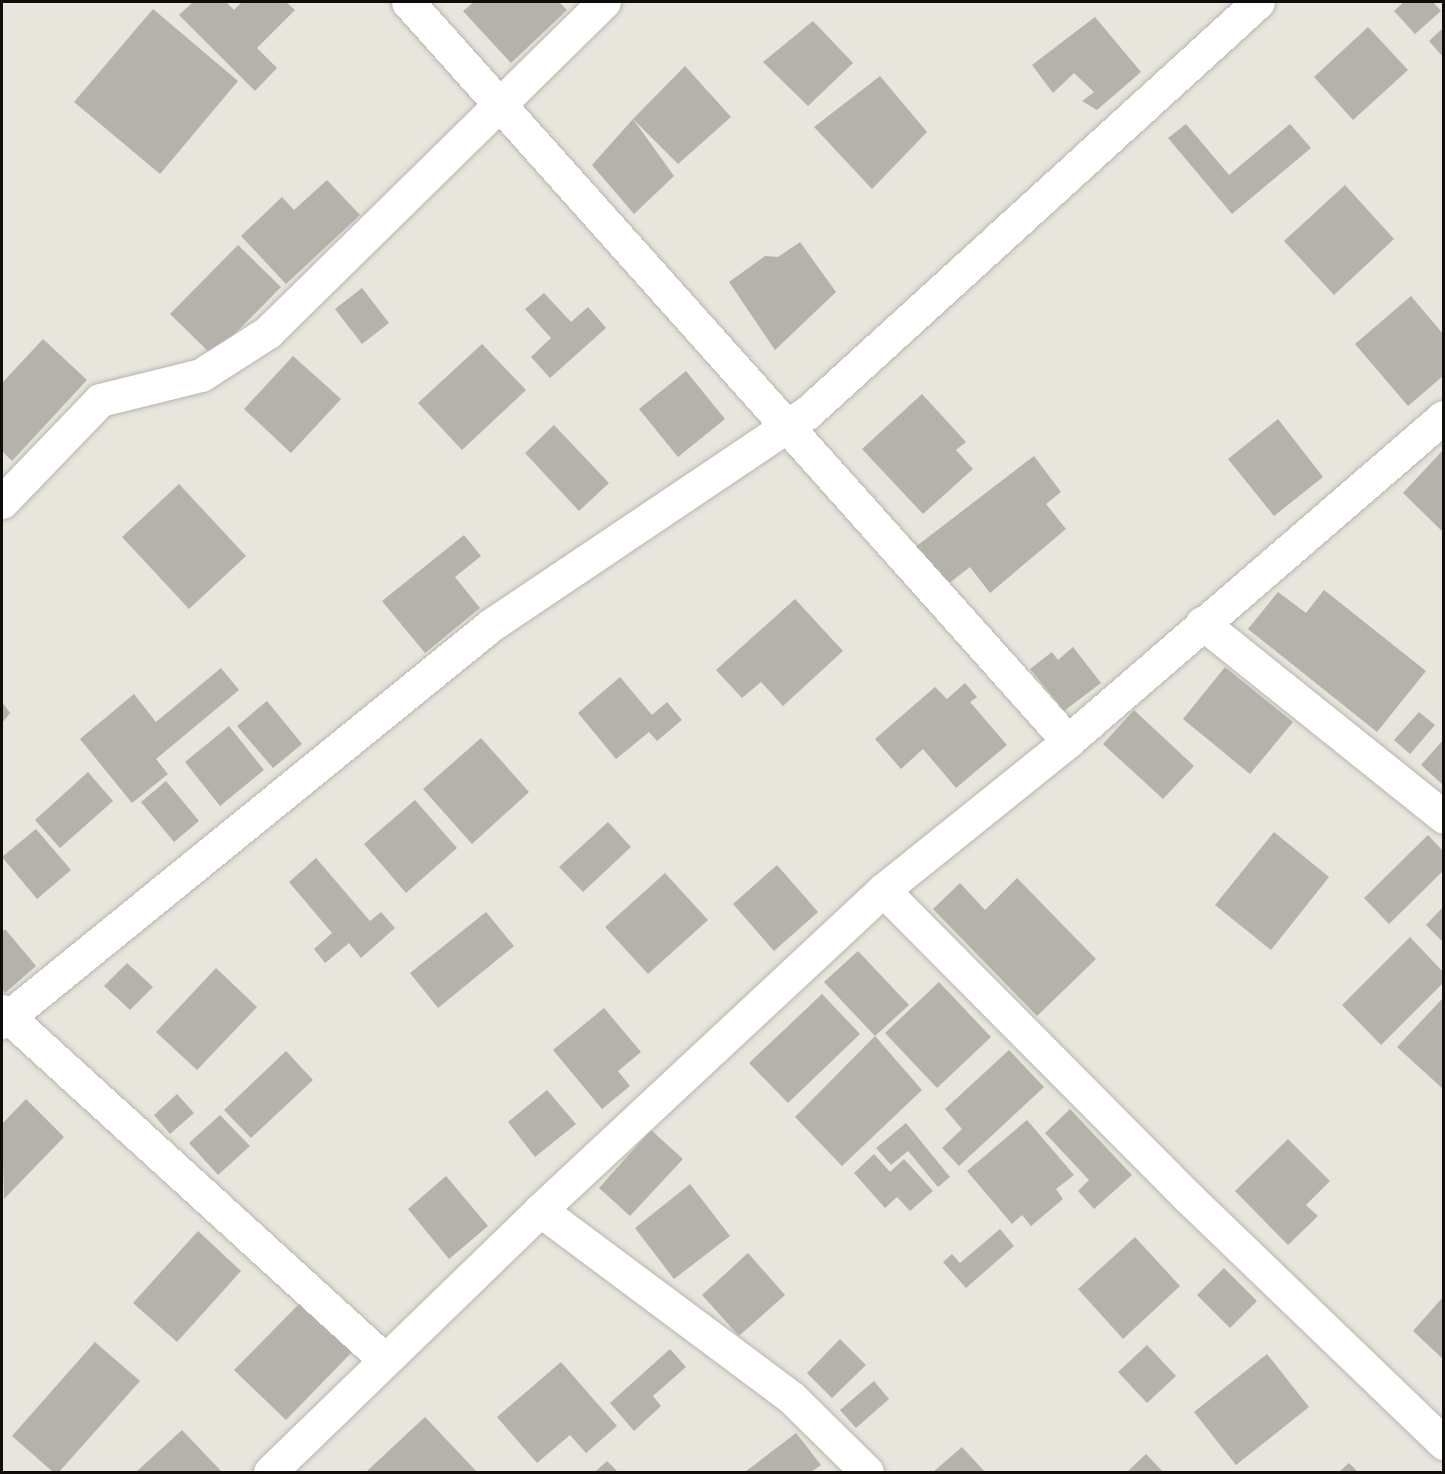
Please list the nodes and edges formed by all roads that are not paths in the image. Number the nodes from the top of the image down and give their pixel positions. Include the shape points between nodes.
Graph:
1 (408, 2) edge
2 (604, 2) edge
3 (1258, 2) edge
4 (501, 103) junction
5 (1443, 417) edge
6 (790, 425) junction
7 (2, 502) edge
8 (1202, 623) junction
9 (1068, 741) junction
10 (1443, 817) edge
11 (883, 890) junction
12 (3, 1017) edge
13 (540, 1210) junction
14 (386, 1360) junction
15 (1443, 1443) edge
16 (270, 1473) edge
17 (867, 1473) edge

1 - 4 street
2 - 4 street
3 - 6 street
4 - 6 street
4 - 7 street via 268,332 201,375 100,399
5 - 8 street
6 - 9 street
6 - 12 street via 491,625
8 - 9 street
8 - 10 street
9 - 11 street
11 - 13 street
11 - 15 street via 1189,1198
12 - 14 street
13 - 14 street
13 - 17 street via 792,1398
14 - 16 street

